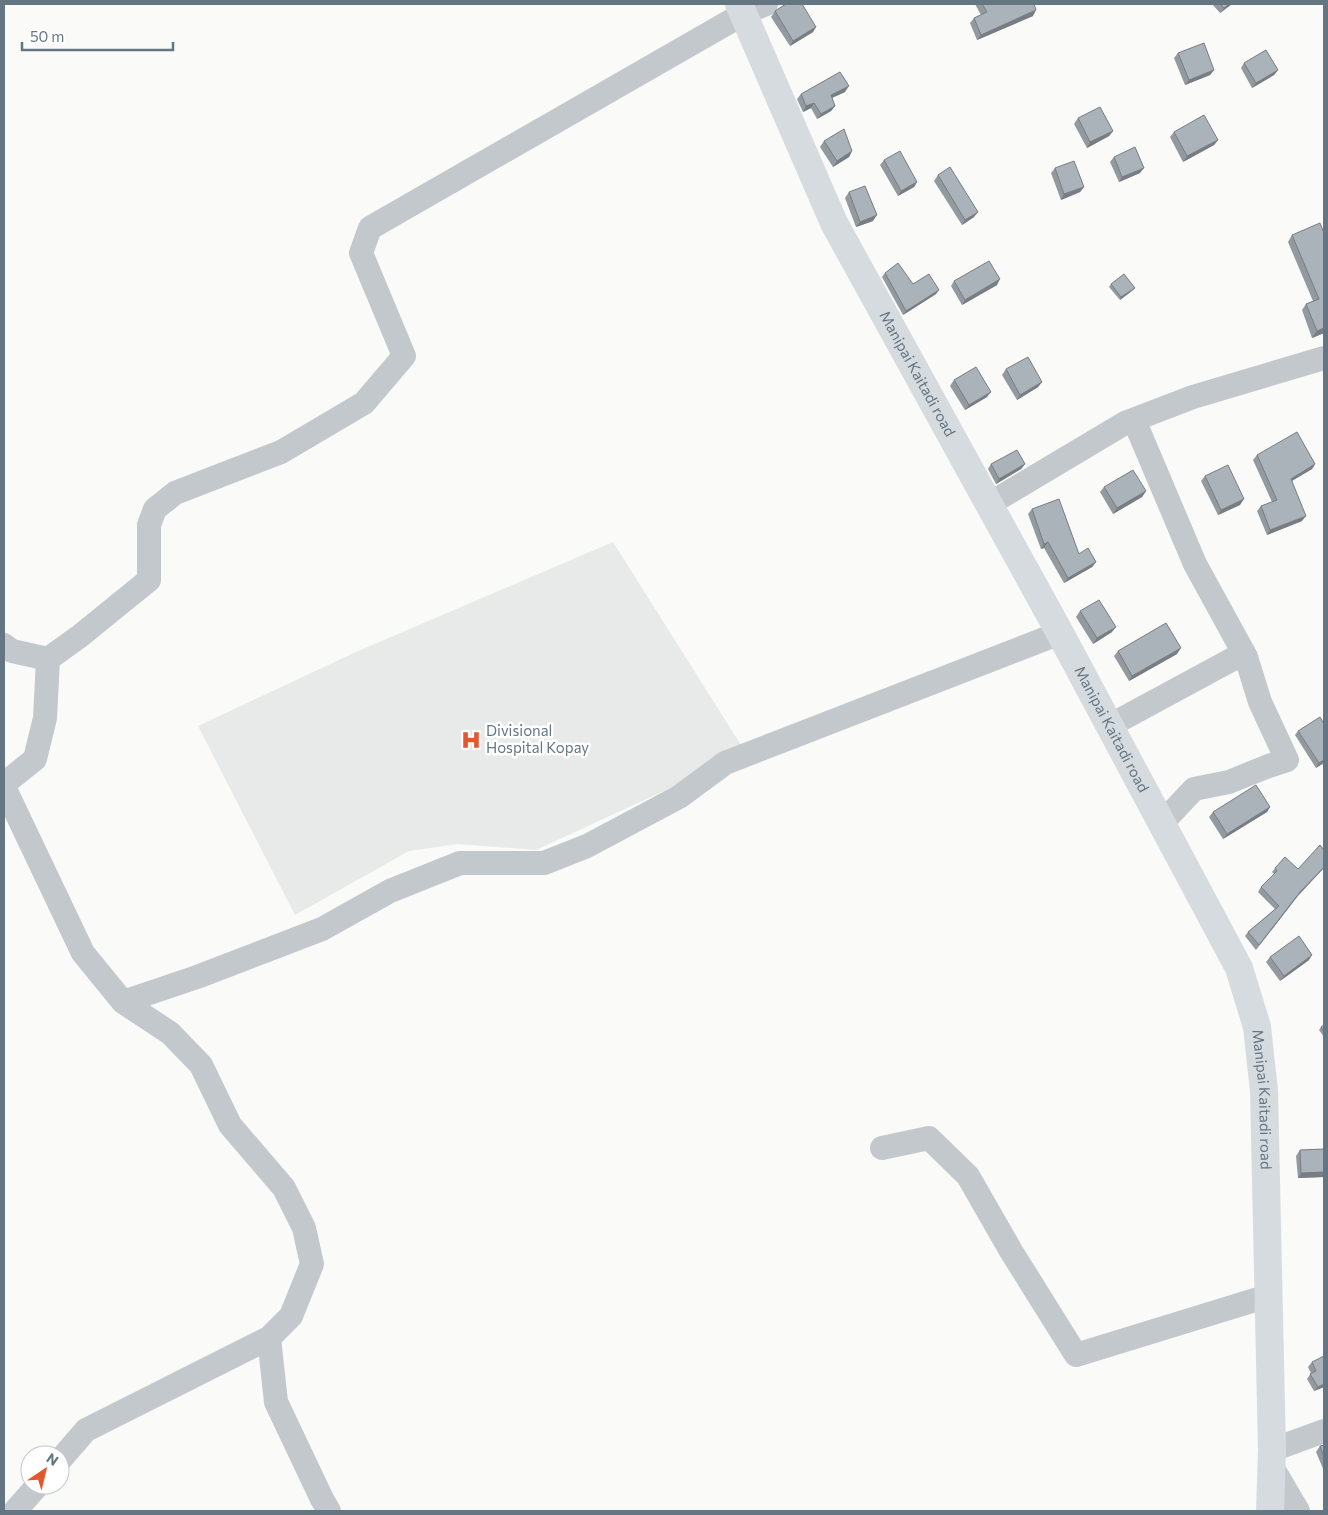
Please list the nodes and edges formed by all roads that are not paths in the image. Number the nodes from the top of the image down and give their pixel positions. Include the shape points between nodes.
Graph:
1 (749, 7) edge
2 (1324, 358) edge
3 (1134, 420) junction
4 (988, 504) junction
5 (1060, 633) junction
6 (4, 645) edge
7 (1244, 653) junction
8 (48, 659) junction
9 (1109, 726) junction
10 (4, 786) edge
11 (1162, 823) junction
12 (122, 1002) junction
13 (882, 1148) dead end
14 (1268, 1296) junction
15 (270, 1338) junction
16 (1324, 1431) edge
17 (70, 1448) edge
18 (1271, 1457) junction
19 (29, 1495) edge
20 (15, 1511) edge
21 (329, 1511) edge
22 (1270, 1511) edge
23 (1298, 1511) edge

1 - 4 main road, Manipai Kaitadi road via 834,223
1 - 8 street via 370,228 361,253 404,356 364,402 280,452 175,493 155,509 149,525 149,580
2 - 3 street via 1193,397
3 - 4 street
3 - 7 street via 1195,564
4 - 5 main road, Manipai Kaitadi road
5 - 9 main road, Manipai Kaitadi road
5 - 12 street via 725,763 679,798 587,846 544,863 460,863 390,891 322,929
6 - 8 street via 12,651
7 - 9 street
7 - 11 street via 1260,702 1287,760 1229,782 1194,790
8 - 10 street via 45,718 36,759
9 - 11 main road, Manipai Kaitadi road
10 - 12 street via 83,953
11 - 14 main road, Manipai Kaitadi road via 1239,968 1256,1027 1264,1091
12 - 15 street via 170,1032 201,1064 230,1125 284,1188 304,1228 312,1264 291,1316
13 - 14 street via 930,1138 968,1176 1076,1355
14 - 18 main road, Manipai Kaitadi road
15 - 17 street via 86,1430
15 - 21 street via 276,1402
16 - 18 street
18 - 22 main road, Manipai Kaitadi road
18 - 23 street
19 - 20 street

